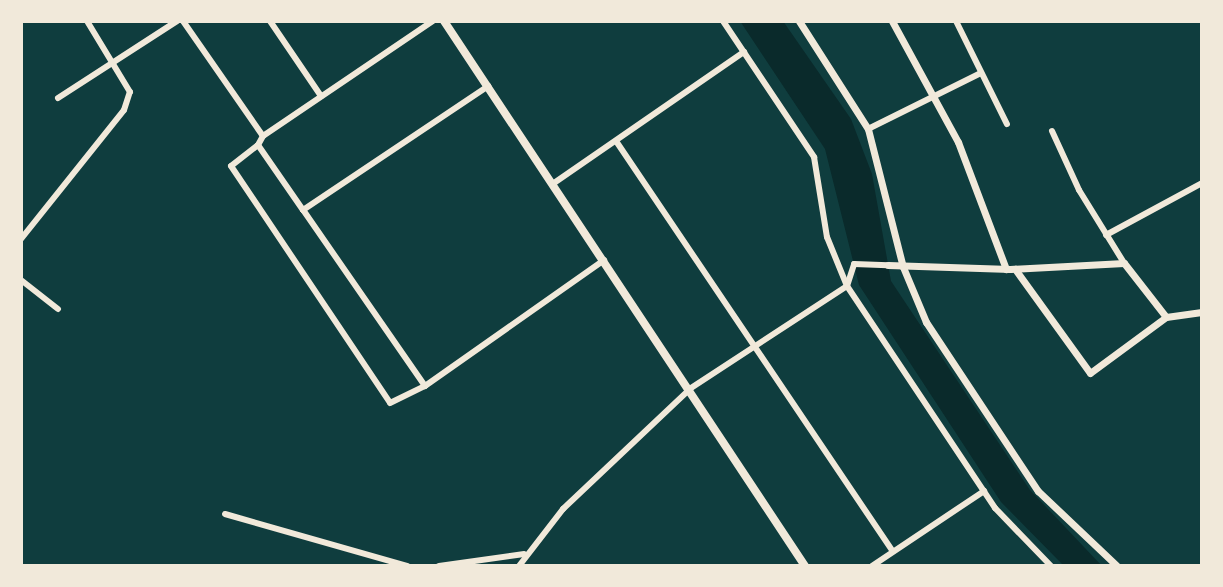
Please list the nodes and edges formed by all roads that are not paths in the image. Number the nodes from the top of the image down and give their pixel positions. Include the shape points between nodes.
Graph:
1 (87, 21) edge
2 (180, 21) edge
3 (270, 21) edge
4 (433, 21) edge
5 (444, 21) edge
6 (723, 21) edge
7 (799, 21) edge
8 (892, 21) edge
9 (956, 21) edge
10 (744, 52) junction
11 (113, 63) junction
12 (981, 73) junction
13 (488, 86) junction
14 (321, 96) junction
15 (934, 96) junction
16 (58, 98) dead end
17 (1007, 124) dead end
18 (868, 129) junction
19 (1052, 131) dead end
20 (262, 136) junction
21 (615, 141) junction
22 (258, 145) junction
23 (1202, 183) edge
24 (554, 184) junction
25 (303, 210) junction
26 (1106, 235) junction
27 (21, 239) edge
28 (605, 260) junction
29 (1124, 263) junction
30 (888, 265) joint
31 (903, 267) junction
32 (1011, 269) junction
33 (21, 280) edge
34 (847, 286) junction
35 (58, 309) dead end
36 (1202, 312) edge
37 (1166, 317) junction
38 (753, 347) junction
39 (425, 386) junction
40 (691, 388) junction
41 (984, 491) junction
42 (225, 514) dead end
43 (893, 551) junction
44 (524, 554) junction
45 (408, 566) edge
46 (439, 566) edge
47 (519, 566) edge
48 (805, 566) edge
49 (872, 566) edge
50 (1051, 566) edge
51 (1117, 566) edge

1 - 11 street
2 - 11 street
2 - 20 street
3 - 14 street
4 - 14 street
5 - 13 main road
6 - 10 street
7 - 18 street
8 - 15 street
9 - 12 street
10 - 21 street
10 - 34 street via 814,157 827,237
11 - 16 street
11 - 27 street via 130,92 124,110
12 - 15 street
12 - 17 street
13 - 24 main road
13 - 25 street
14 - 20 street
15 - 18 street
15 - 32 street
18 - 31 street
19 - 26 street
20 - 22 street
21 - 24 street
21 - 38 street
22 - 25 street
22 - 39 street via 231,166 300,274 390,403
23 - 26 street
24 - 28 main road
25 - 39 street
26 - 29 street
28 - 39 street
28 - 40 main road
29 - 32 street
29 - 37 street
30 - 31 street
30 - 34 street via 854,264
31 - 32 street
31 - 51 street via 926,322 1038,491
32 - 37 street via 1090,373
33 - 35 street
34 - 38 street
34 - 41 street
36 - 37 street
38 - 40 street
38 - 43 street
40 - 44 street via 617,454
40 - 48 main road
41 - 43 street
41 - 50 street
42 - 45 street
43 - 49 street
44 - 46 street
44 - 47 street

